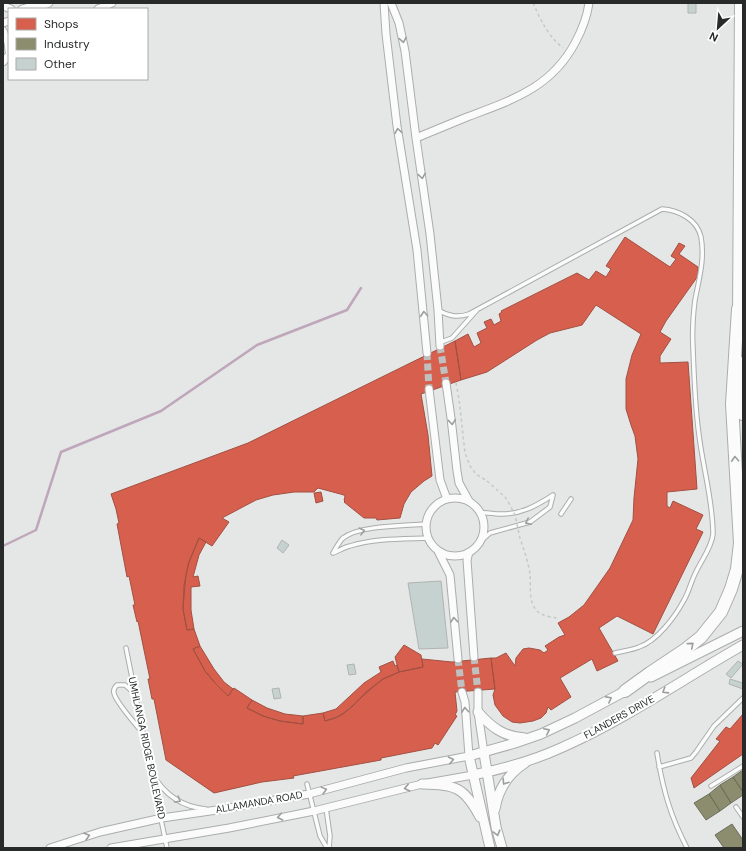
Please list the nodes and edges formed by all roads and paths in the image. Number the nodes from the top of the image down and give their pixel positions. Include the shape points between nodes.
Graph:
1 (42, 3) edge
2 (49, 3) edge
3 (112, 3) edge
4 (384, 3) edge
5 (391, 3) edge
6 (533, 3) edge
7 (589, 3) edge
8 (741, 3) edge
9 (25, 8) edge
10 (38, 8) edge
11 (100, 8) edge
12 (3, 31) edge
13 (8, 42) edge
14 (569, 54) junction
15 (416, 138) junction
16 (480, 308) junction
17 (738, 309) junction
18 (438, 310) junction
19 (440, 344) joint
20 (427, 353) tunnel mouth
21 (446, 383) tunnel mouth
22 (456, 383) dead end
23 (429, 389) tunnel mouth
24 (743, 414) edge
25 (447, 499) junction
26 (571, 499) dead end
27 (469, 501) junction
28 (480, 513) junction
29 (561, 514) dead end
30 (426, 524) junction
31 (429, 538) junction
32 (480, 542) junction
33 (437, 549) junction
34 (469, 552) junction
35 (557, 618) dead end
36 (743, 631) edge
37 (743, 645) edge
38 (126, 648) dead end
39 (615, 653) dead end
40 (474, 657) tunnel mouth
41 (458, 659) tunnel mouth
42 (625, 691) junction
43 (462, 692) tunnel mouth
44 (478, 692) tunnel mouth
45 (135, 694) junction
46 (743, 698) edge
47 (478, 712) junction
48 (142, 733) junction
49 (529, 738) junction
50 (657, 752) dead end
51 (484, 753) junction
52 (469, 756) junction
53 (533, 758) junction
54 (743, 766) edge
55 (660, 768) junction
56 (152, 772) junction
57 (487, 772) junction
58 (473, 775) junction
59 (307, 784) dead end
60 (422, 784) junction
61 (711, 786) dead end
62 (309, 794) junction
63 (736, 807) dead end
64 (326, 808) junction
65 (217, 810) junction
66 (314, 811) junction
67 (494, 817) junction
68 (743, 817) edge
69 (162, 818) junction
70 (485, 827) junction
71 (166, 838) junction
72 (50, 848) edge
73 (111, 848) edge
74 (167, 848) edge
75 (328, 848) edge
76 (490, 848) edge
77 (502, 848) edge
78 (688, 848) edge

1 - 9 street
2 - 10 street
3 - 11 street
20 -> 4 street via 417,250 397,126
5 -> 15 street via 400,23
6 - 14 path via 543,25
7 - 14 street via 581,32
8 - 17 highway
12 - 13 street
14 - 15 street via 551,76 533,89 500,105
15 -> 18 street
16 - 18 lane via 459,316
16 - 19 lane via 452,338
16 - 39 lane via 662,210 682,214 691,221 700,236 702,263 695,300 693,347 699,435 713,535 685,600 654,640 639,648
17 - 24 highway
42 -> 17 highway via 701,636 721,612 731,589 740,542 732,404
18 - 19 street
21 -> 27 street via 459,483
22 - 35 path, bridge via 465,453 470,466 476,474 505,496 515,515 525,552 532,602 536,611
23 - 25 street via 440,480
25 - 27 street
25 - 30 street via 434,507
26 - 29 lane
27 - 28 street
28 - 32 street via 484,528
28 -> 32 lane via 520,512 552,495 550,507 530,522 490,533
30 - 31 street
31 -> 30 lane via 386,539 348,546 333,553 344,538 360,531
31 - 33 street
32 - 34 street
33 - 34 street via 454,556
41 -> 33 street via 450,575
34 - 40 street via 467,560
36 - 42 street, FLANDERS DRIVE
37 -> 53 street, FLANDERS DRIVE via 632,712 562,748
38 - 45 lane, UMHLANGA RIDGE BOULEVARD
49 -> 42 street, FLANDERS DRIVE via 575,718
52 -> 43 street
44 - 47 street
45 - 48 lane, UMHLANGA RIDGE BOULEVARD
45 - 48 lane via 125,685 117,685 114,688 118,701
46 - 55 lane via 714,726 691,758
47 - 49 street via 497,731 518,738
47 - 51 street
48 - 56 lane, UMHLANGA RIDGE BOULEVARD
49 - 51 street, FLANDERS DRIVE
50 - 55 lane
51 - 52 street, FLANDERS DRIVE
51 - 57 street
52 - 58 street
62 -> 52 street, ALLAMANDA ROAD via 406,768
53 - 57 street, FLANDERS DRIVE
53 -> 67 street via 505,781
54 - 61 lane
55 - 78 lane via 667,803
56 -> 65 lane via 163,788 179,801 191,806
56 - 69 lane, UMHLANGA RIDGE BOULEVARD
57 - 58 street, FLANDERS DRIVE
57 - 67 street
58 - 60 street, ALLAMANDA ROAD
58 - 70 street
59 - 62 lane
60 -> 64 street, ALLAMANDA ROAD
60 - 70 street via 458,789 468,798
62 - 65 street, ALLAMANDA ROAD
62 - 66 lane
63 - 68 lane
64 - 66 street, ALLAMANDA ROAD
64 - 75 lane via 330,836
65 - 69 street, ALLAMANDA ROAD
66 -> 71 street, ALLAMANDA ROAD
66 - 75 lane via 320,836
67 -> 77 street
69 - 71 lane, UMHLANGA RIDGE BOULEVARD
72 -> 69 street, ALLAMANDA ROAD via 100,832
70 - 76 street
71 - 73 street, ALLAMANDA ROAD
71 - 74 lane, UMHLANGA RIDGE BOULEVARD

